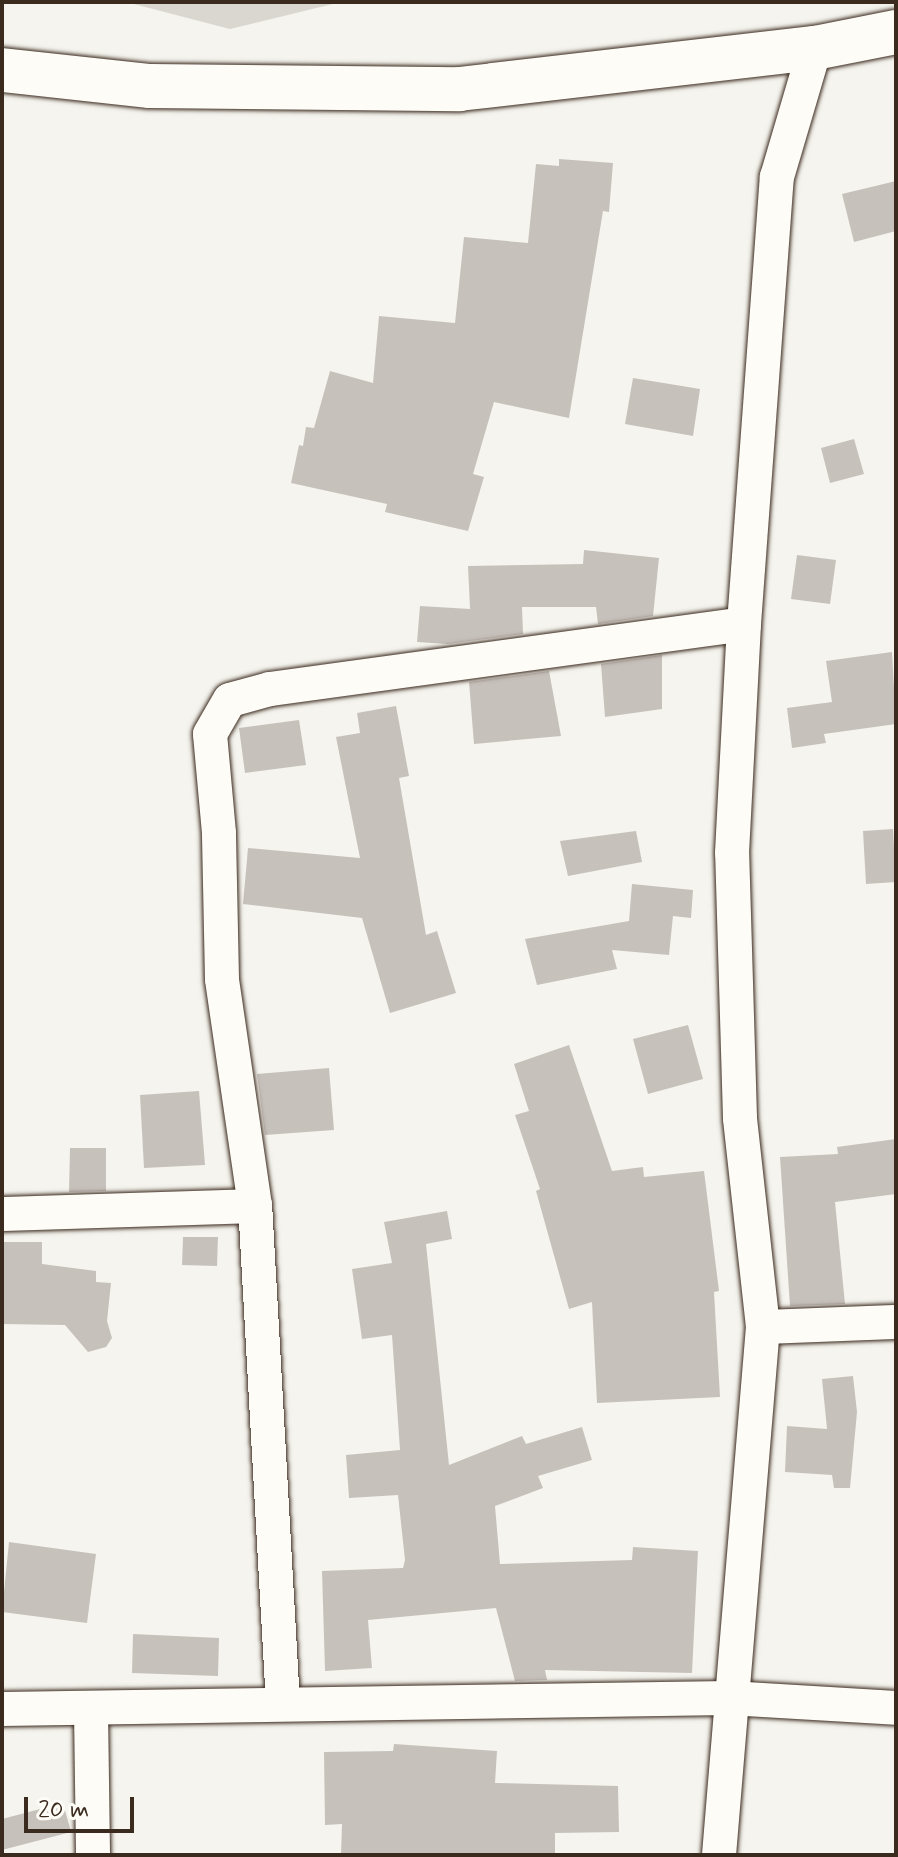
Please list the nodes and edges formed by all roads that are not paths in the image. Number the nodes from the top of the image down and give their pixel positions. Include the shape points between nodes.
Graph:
1 (896, 32) edge
2 (815, 48) junction
3 (2, 70) edge
4 (744, 624) junction
5 (255, 1206) junction
6 (2, 1214) edge
7 (896, 1322) edge
8 (763, 1327) junction
9 (729, 1698) junction
10 (283, 1704) junction
11 (896, 1708) edge
12 (2, 1709) edge
13 (91, 1710) junction
14 (93, 1855) edge
15 (719, 1855) edge

1 - 2 main road
2 - 3 main road via 459,89 150,86
2 - 4 street via 777,177
4 - 5 street via 350,675 230,700 210,734 219,833 222,979
4 - 8 street via 732,853 740,1118
5 - 6 street
5 - 10 street
7 - 8 street
8 - 9 street
9 - 10 street
9 - 11 street
9 - 15 street
10 - 13 street
12 - 13 street
13 - 14 street

